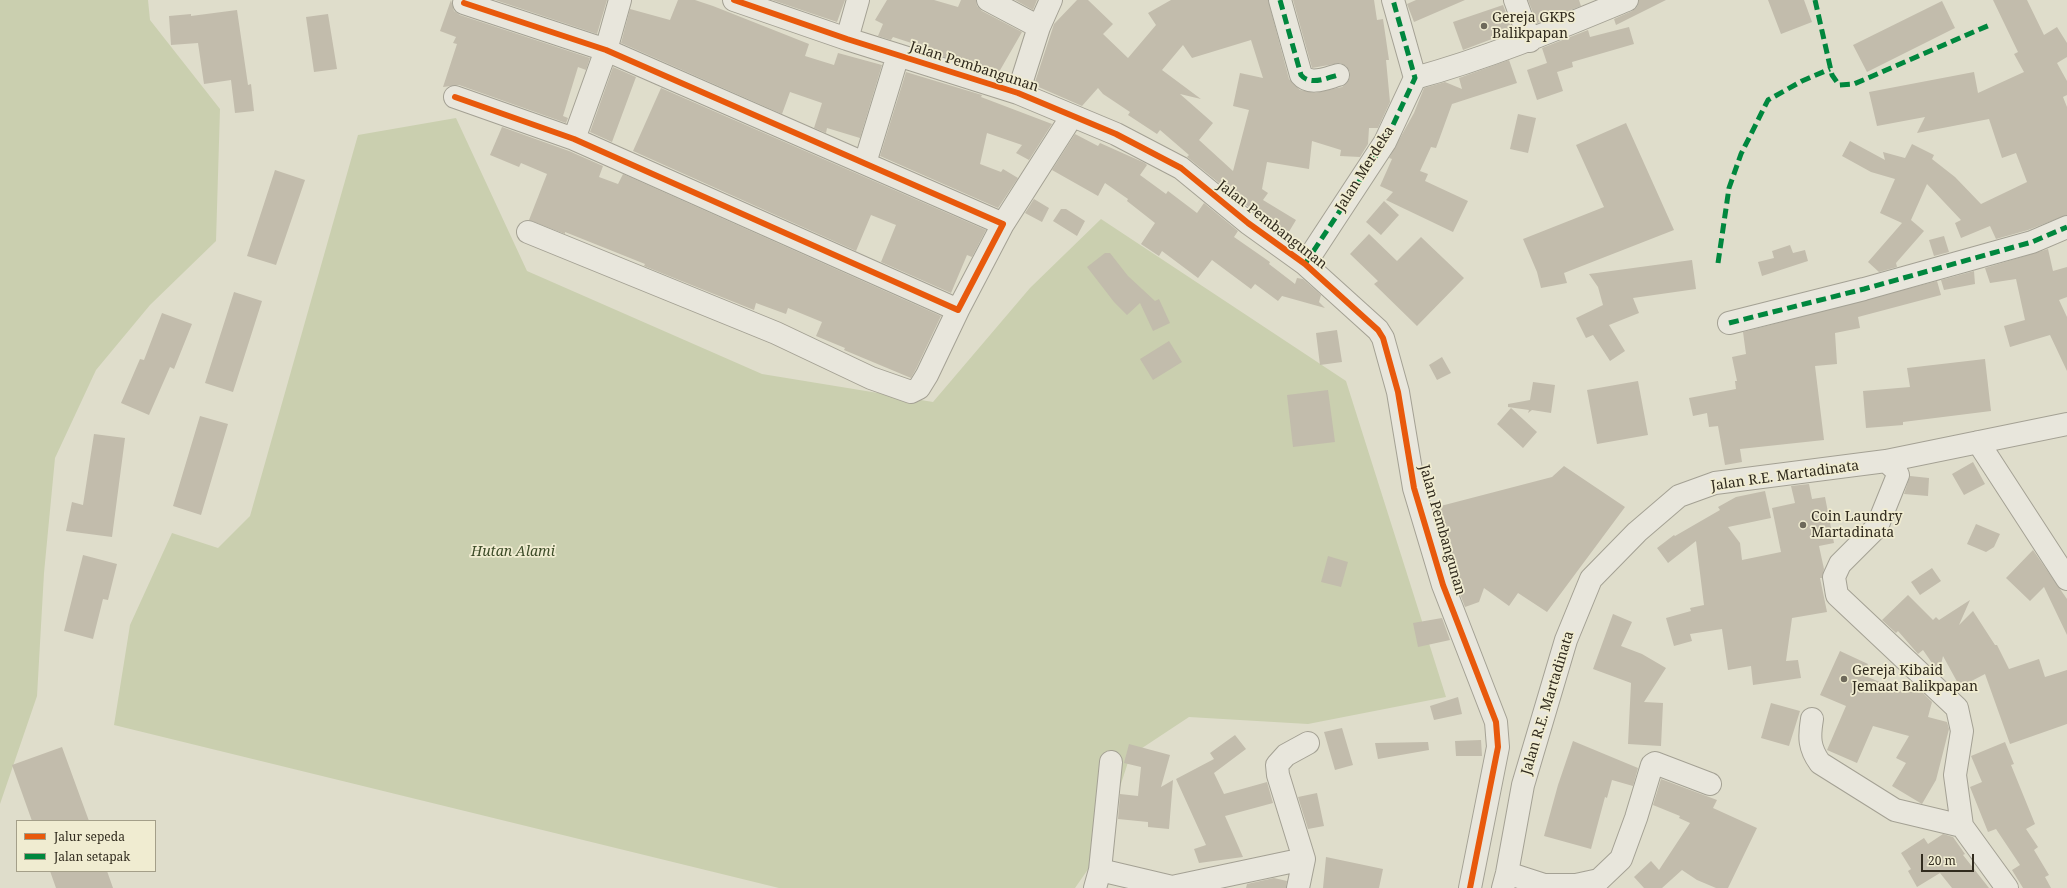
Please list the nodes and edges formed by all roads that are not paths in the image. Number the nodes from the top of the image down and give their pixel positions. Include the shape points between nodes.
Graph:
1 (620, 0) edge
2 (734, 0) edge
3 (858, 0) edge
4 (988, 0) edge
5 (1051, 0) edge
6 (1280, 0) edge
7 (1393, 0) edge
8 (1515, 0) edge
9 (1627, 0) edge
10 (464, 3) dead end
11 (1039, 26) junction
12 (847, 39) junction
13 (1530, 41) junction
14 (606, 50) junction
15 (898, 55) junction
16 (1338, 74) dead end
17 (1415, 78) junction
18 (1018, 93) junction
19 (455, 97) dead end
20 (1072, 116) junction
21 (574, 139) junction
22 (865, 163) junction
23 (1003, 224) junction
24 (2067, 227) edge
25 (528, 232) dead end
26 (1304, 264) junction
27 (958, 310) junction
28 (1729, 323) dead end
29 (2067, 424) edge
30 (1978, 442) junction
31 (1886, 461) junction
32 (2067, 579) edge
33 (1812, 719) dead end
34 (1308, 743) dead end
35 (1111, 762) dead end
36 (1710, 784) dead end
37 (1962, 826) junction
38 (1304, 859) junction
39 (1097, 879) edge
40 (1505, 881) edge
41 (1298, 888) edge
42 (1470, 888) edge
43 (2007, 888) edge

1 - 14 street
2 - 12 street, Jalan Pembangunan
3 - 12 street
4 - 11 street
5 - 11 street
6 - 16 street via 1301,75 1305,80 1311,81
7 - 17 street
8 - 13 street
9 - 13 street
10 - 14 street
11 - 18 street
12 - 15 street, Jalan Pembangunan
13 - 17 street via 1453,68
14 - 21 street
14 - 22 street
15 - 18 street, Jalan Pembangunan
15 - 22 street
17 - 26 street, Jalan Merdeka via 1385,142
18 - 20 street, Jalan Pembangunan
19 - 21 street
20 - 23 street
20 - 26 street, Jalan Pembangunan via 1116,134 1181,168 1248,223
21 - 27 street
22 - 23 street
23 - 27 street
24 - 28 street via 2032,242 1864,289
25 - 27 street via 776,333 871,378 911,392 919,388 927,375
26 - 42 street, Jalan Pembangunan via 1371,322 1383,338 1398,392 1416,495 1443,585 1496,722 1498,747
29 - 30 street, Jalan R.E. Martadinata
30 - 31 street, Jalan R.E. Martadinata
30 - 32 street
31 - 37 street via 1898,475 1877,527 1840,564 1834,578 1837,595 1957,708 1962,731 1955,775
31 - 40 street, Jalan R.E. Martadinata via 1715,483 1678,496 1637,532 1591,579 1566,640 1523,785
33 - 37 street via 1809,737 1813,753 1820,763 1895,810
34 - 38 street via 1286,755 1277,765 1278,776
35 - 39 street
36 - 40 street via 1655,763 1652,765 1621,859 1599,880 1576,885
37 - 43 street
38 - 39 street via 1172,887
38 - 41 street

